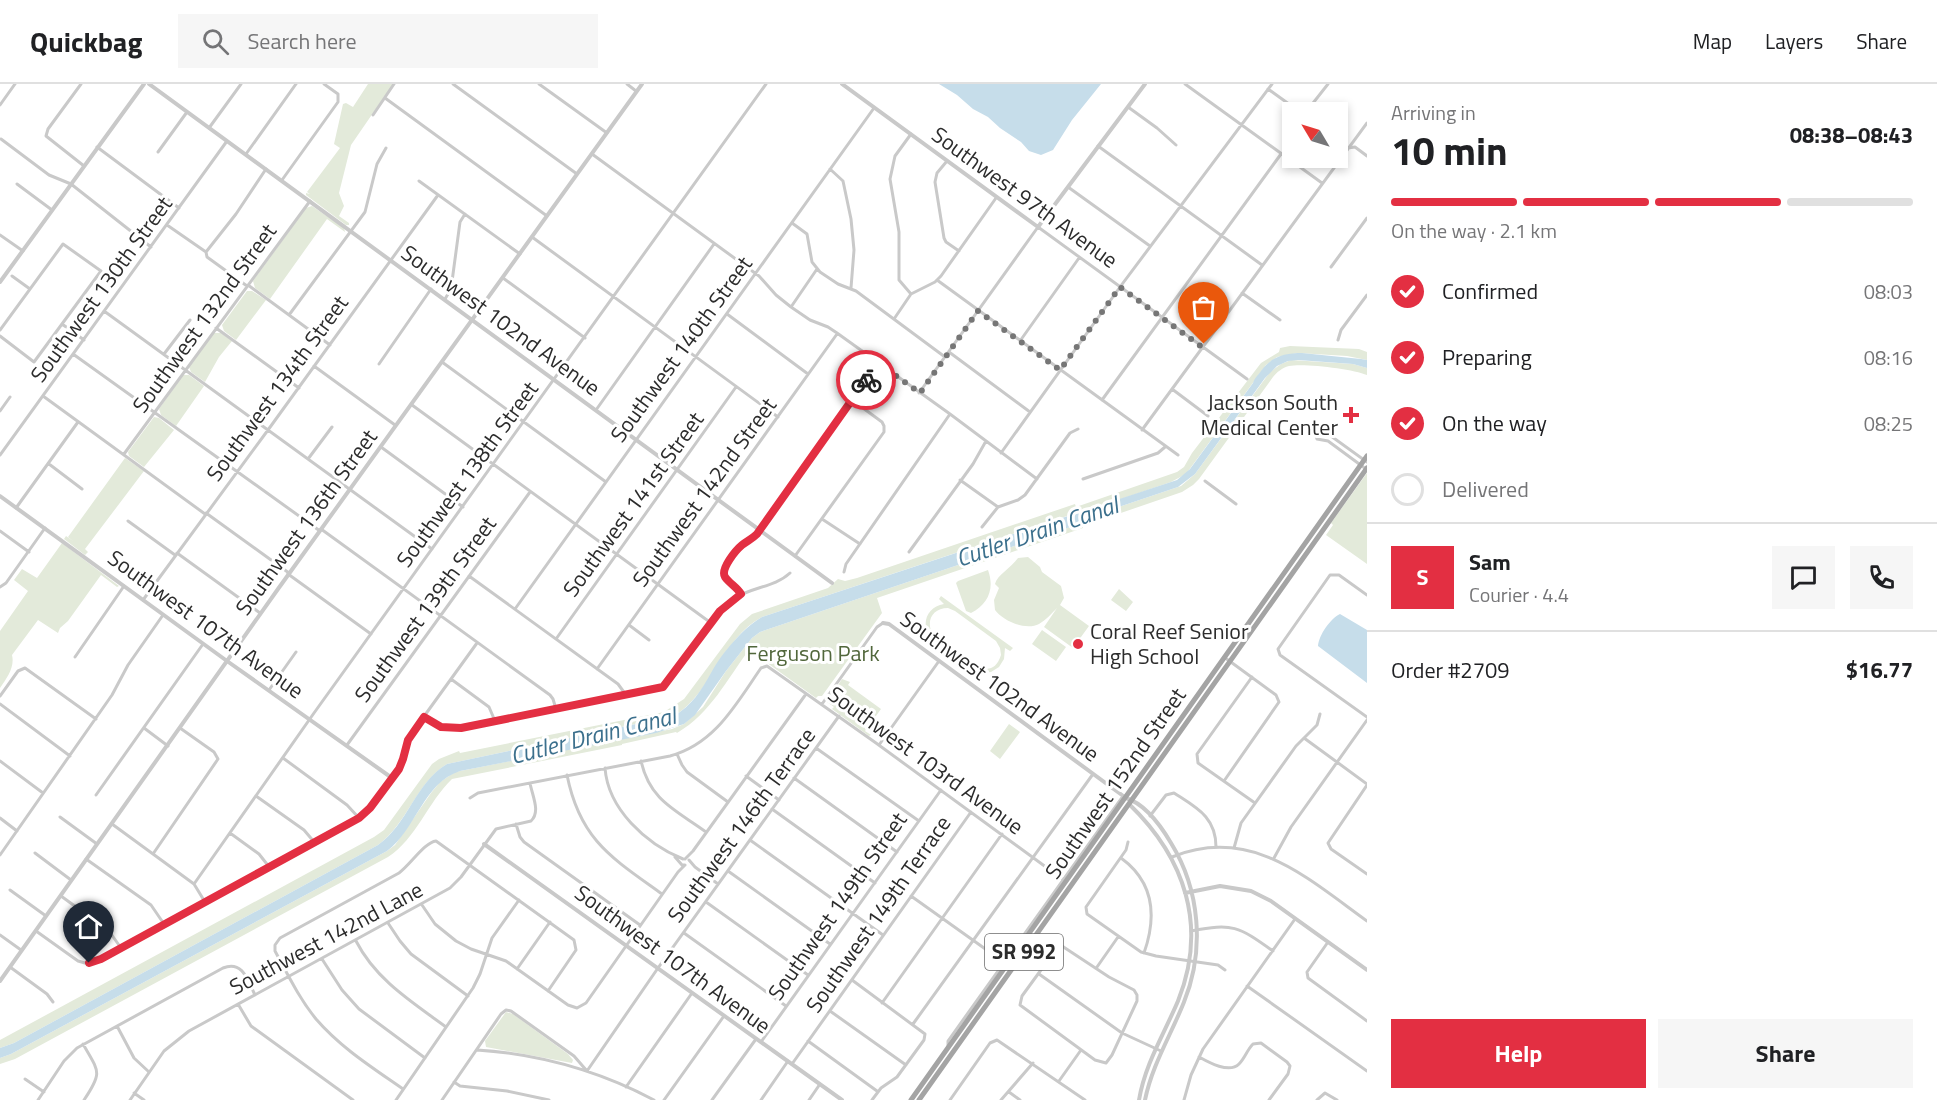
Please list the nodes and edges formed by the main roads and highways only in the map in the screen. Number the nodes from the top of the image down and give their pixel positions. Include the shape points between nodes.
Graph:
1 (1365, 463) edge
2 (1008, 965) junction
3 (949, 1046) junction
4 (957, 1047) junction
5 (911, 1100) edge
6 (919, 1100) edge

1 - 2 main road, Southwest 152nd Street / SR 992
2 - 3 main road, Southwest 152nd Street / SR 992
2 - 4 main road, Southwest 152nd Street / SR 992
3 - 4 main road
3 - 5 main road, Southwest 152nd Street / SR 992
4 - 6 main road, Southwest 152nd Street / SR 992

